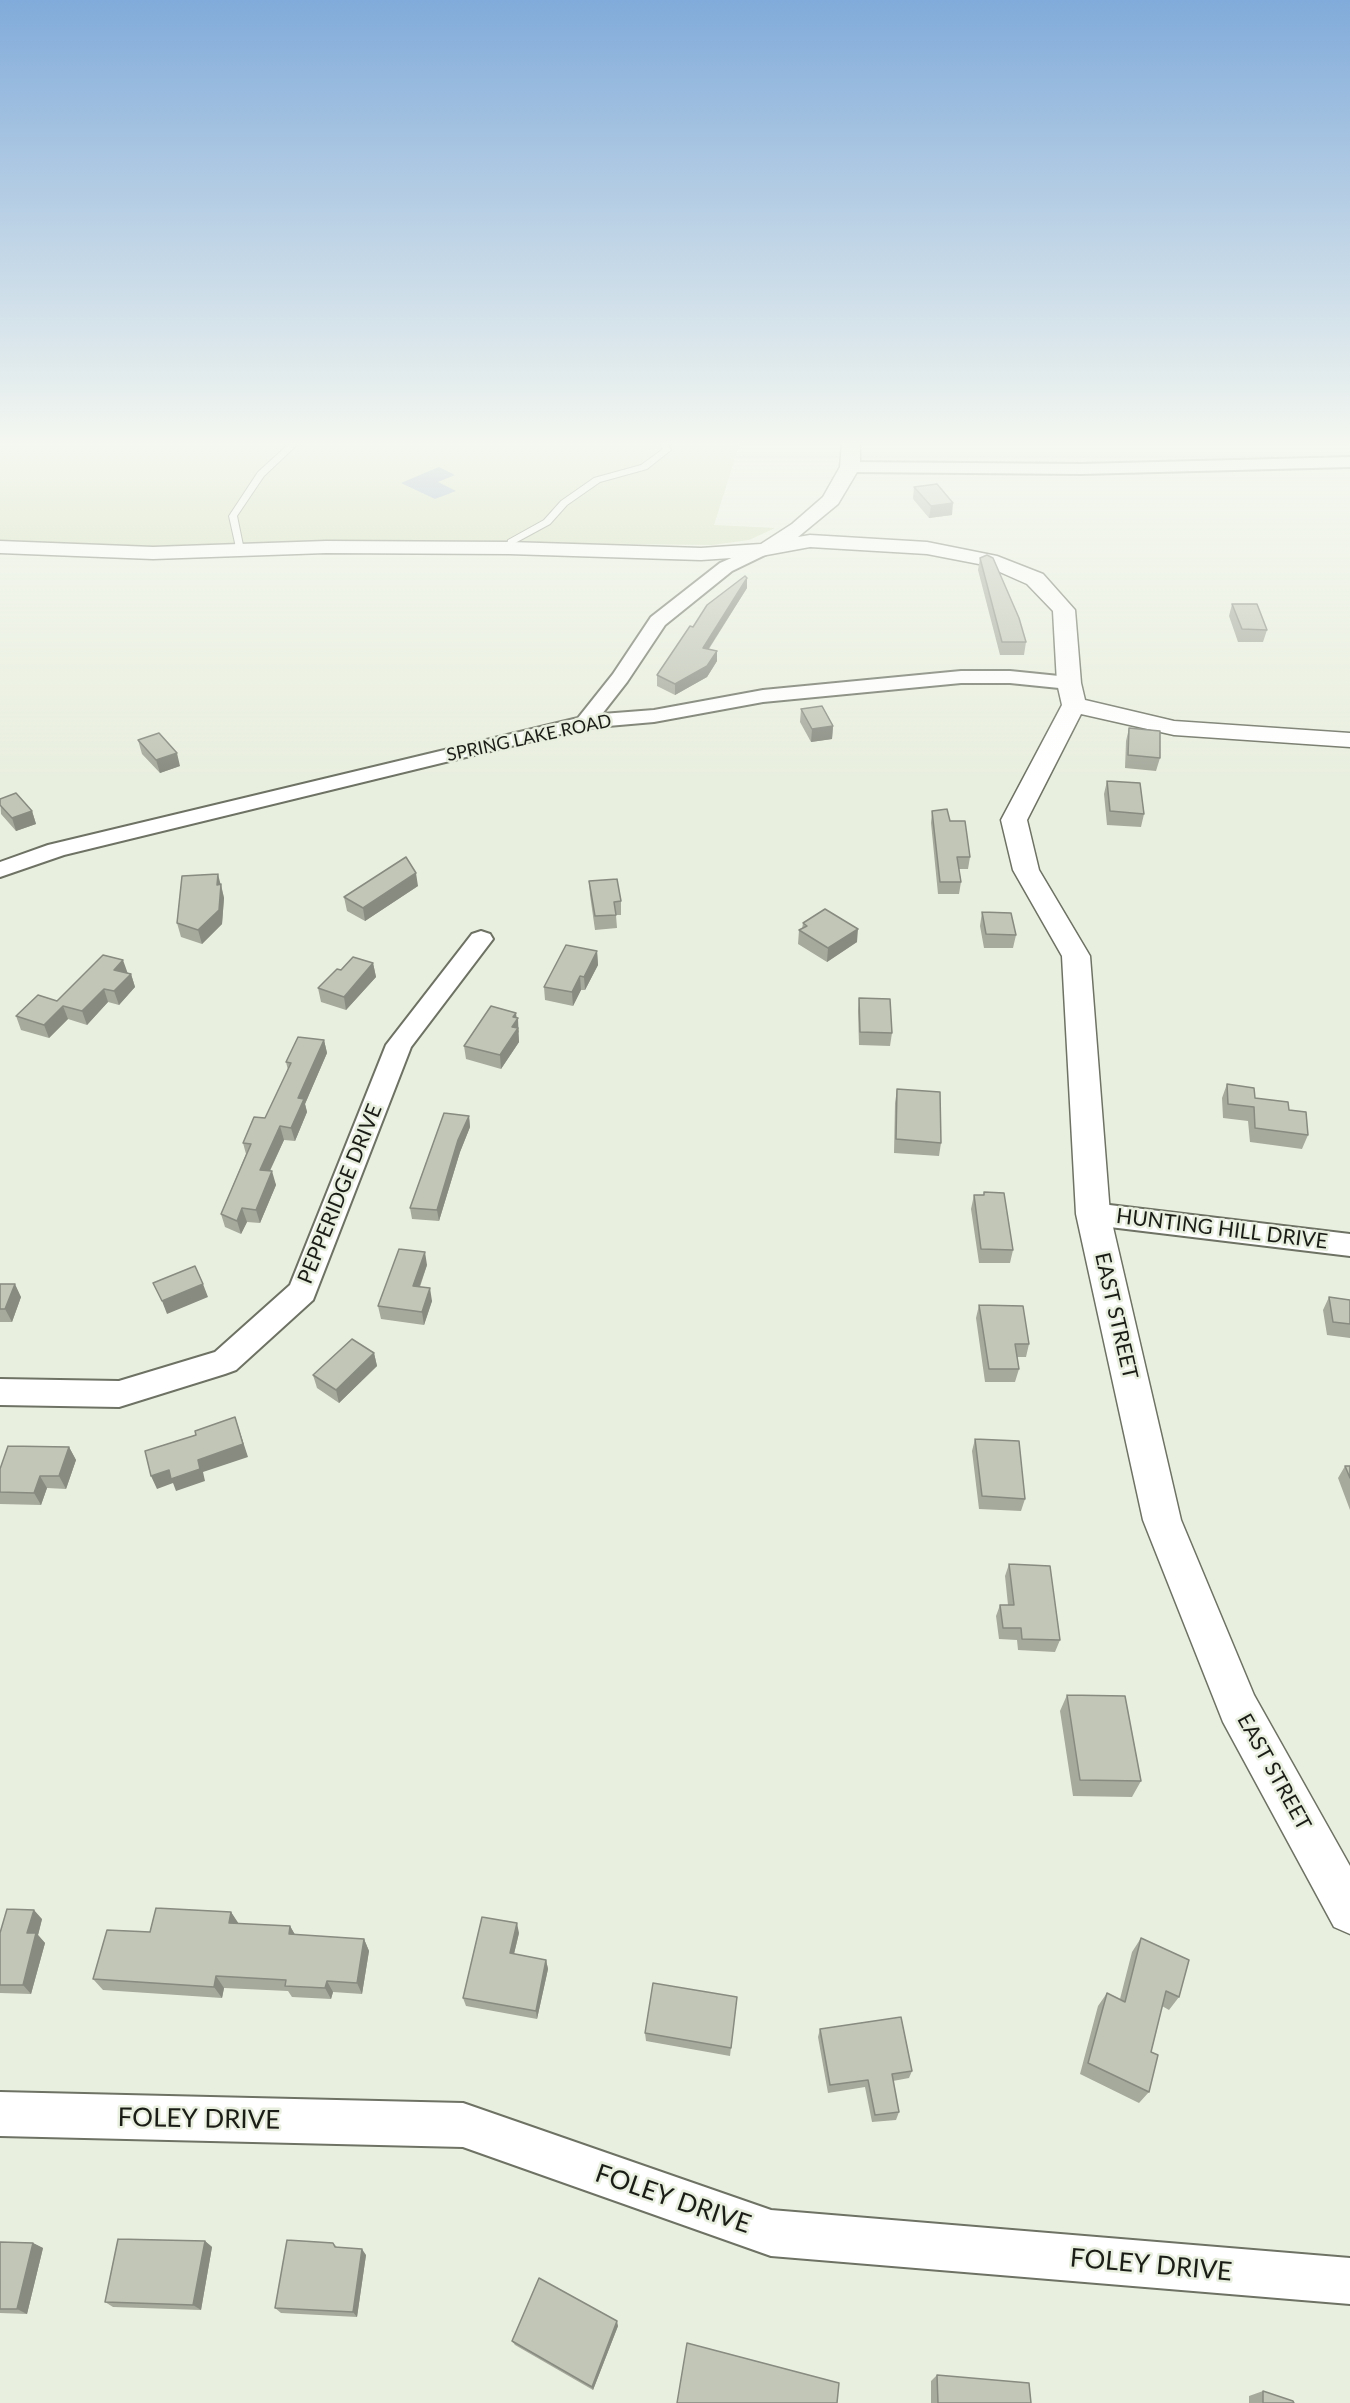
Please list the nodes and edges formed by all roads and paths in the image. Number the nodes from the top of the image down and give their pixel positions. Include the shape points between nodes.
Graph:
1 (752, 554) edge
2 (959, 554) edge
3 (1072, 694) junction
4 (585, 722) junction
5 (1350, 740) edge
6 (0, 870) edge
7 (481, 939) dead end
8 (1093, 1214) junction
9 (1350, 1245) edge
10 (0, 1392) edge
11 (1350, 1911) edge
12 (0, 2114) edge
13 (1350, 2281) edge

1 - 4 street via 726,567 658,621
2 - 3 street via 990,560 1035,579 1064,610
3 - 4 street, SPRING LAKE ROAD via 1010,677 961,677 763,696 654,716
3 - 5 street via 1174,728
3 - 8 street, EAST STREET via 1014,820 1026,870 1076,956
4 - 6 street, SPRING LAKE ROAD via 56,850
7 - 10 street, PEPPERIDGE DRIVE via 399,1045 302,1292 225,1361 119,1394
8 - 9 street, HUNTING HILL DRIVE
8 - 11 street, EAST STREET via 1162,1520 1238,1708
12 - 13 street, FOLEY DRIVE via 463,2125 771,2233

